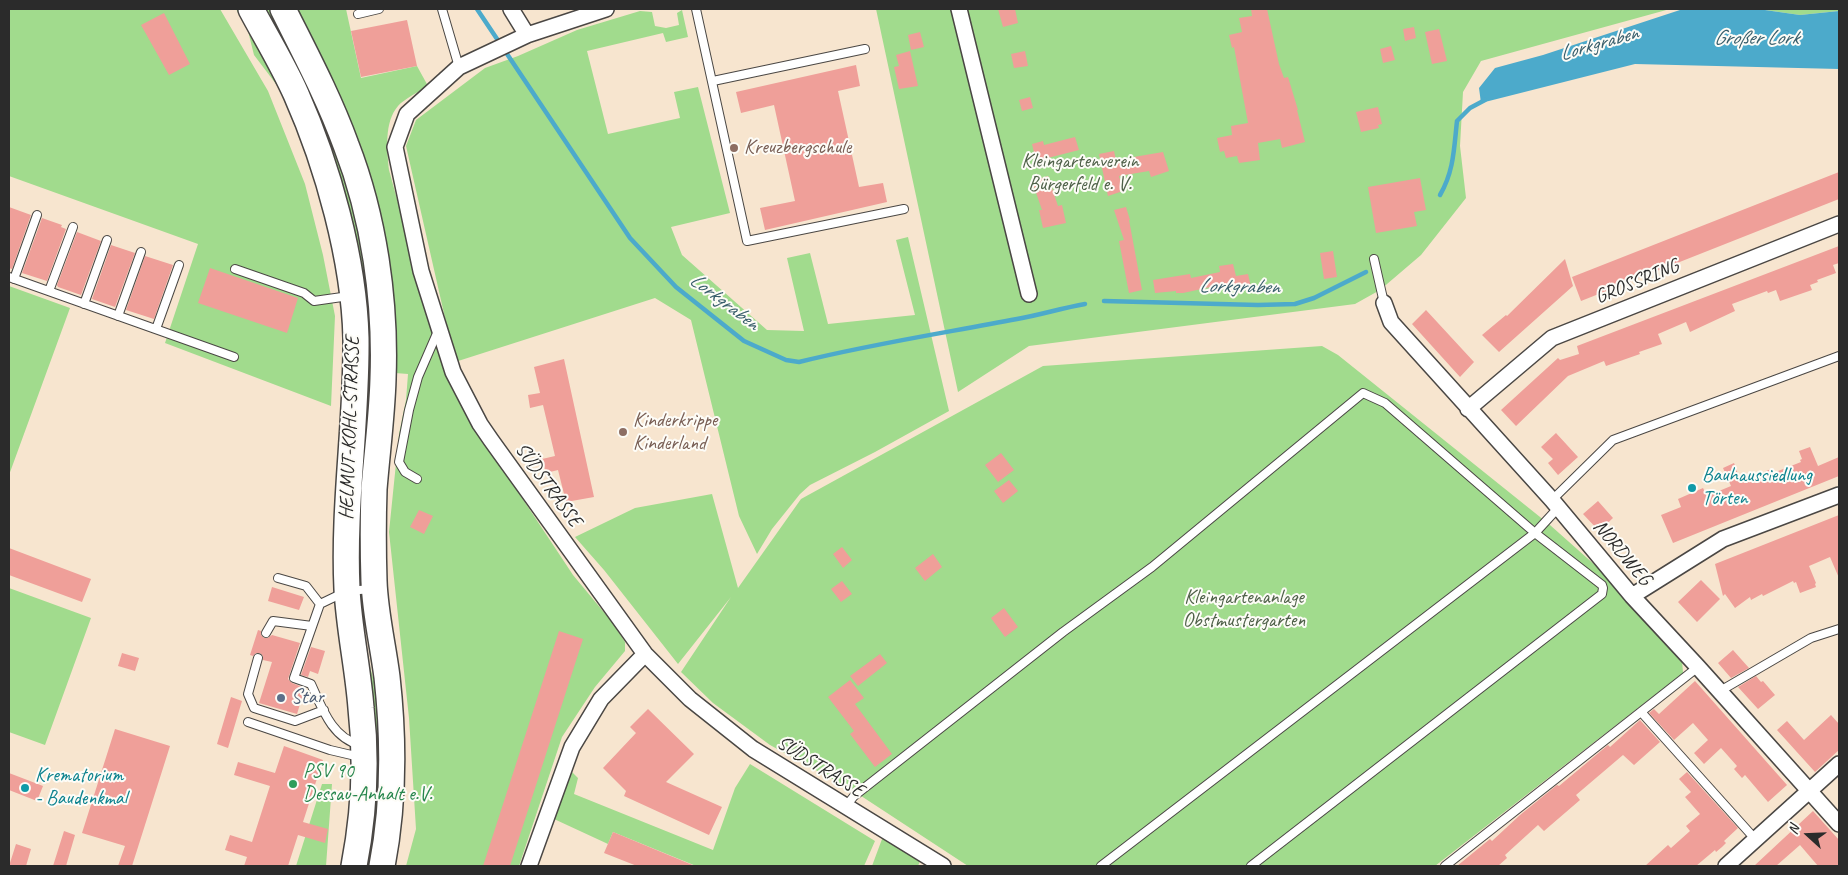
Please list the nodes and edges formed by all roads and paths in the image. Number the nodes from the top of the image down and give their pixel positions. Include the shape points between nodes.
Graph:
1 (251, 9) edge
2 (283, 9) edge
3 (379, 9) edge
4 (442, 9) edge
5 (511, 9) edge
6 (606, 9) edge
7 (696, 9) edge
8 (959, 9) edge
9 (358, 14) dead end
10 (527, 34) junction
11 (865, 49) dead end
12 (458, 68) junction
13 (713, 81) junction
14 (904, 209) dead end
15 (37, 215) dead end
16 (1839, 224) edge
17 (73, 228) dead end
18 (107, 240) dead end
19 (142, 252) dead end
20 (1374, 259) dead end
21 (179, 265) dead end
22 (235, 269) dead end
23 (12, 278) edge
24 (49, 291) junction
25 (1028, 294) dead end
26 (352, 295) junction
27 (1384, 302) joint
28 (84, 304) junction
29 (118, 316) junction
30 (440, 328) junction
31 (156, 329) junction
32 (1839, 356) edge
33 (234, 357) dead end
34 (1468, 409) junction
35 (417, 479) dead end
36 (1839, 495) edge
37 (1555, 504) junction
38 (1535, 532) junction
39 (278, 578) dead end
40 (374, 589) junction
41 (347, 591) junction
42 (1632, 596) junction
43 (320, 604) junction
44 (312, 626) junction
45 (1839, 629) edge
46 (266, 633) dead end
47 (644, 654) junction
48 (258, 658) dead end
49 (1698, 667) junction
50 (1720, 691) junction
51 (324, 710) junction
52 (1642, 713) junction
53 (248, 722) dead end
54 (364, 752) junction
55 (1839, 764) edge
56 (1810, 791) junction
57 (846, 806) junction
58 (1839, 824) edge
59 (1756, 840) junction
60 (920, 860) edge
61 (354, 866) edge
62 (382, 866) edge
63 (529, 866) edge
64 (943, 866) edge
65 (1101, 866) edge
66 (1251, 866) edge
67 (1445, 866) edge
68 (1726, 866) edge

1 - 26 main road, HELMUT-KOHL-STRASSE via 296,94 320,155 342,235
2 - 40 main road, HELMUT-KOHL-STRASSE via 320,81 347,145 369,226 378,278 383,379 374,488
3 - 9 lane
4 - 12 lane
5 - 10 street
6 - 10 street, SÜDSTRASSE
7 - 13 lane
8 - 25 street
10 - 12 street, SÜDSTRASSE
11 - 13 lane
12 - 30 street, SÜDSTRASSE via 407,114 395,147 421,271
13 - 14 lane via 747,241
15 - 23 lane
16 - 34 street, GROSSRING via 1552,338
17 - 24 lane
18 - 28 lane
19 - 29 lane
20 - 27 lane
21 - 31 lane
22 - 26 lane via 304,293 314,300
23 - 24 lane
24 - 28 lane
26 - 41 main road, HELMUT-KOHL-STRASSE via 356,377 347,502
27 - 34 street, NORDWEG via 1391,322
28 - 29 lane
29 - 31 lane
30 - 35 lane via 418,377 408,410 399,462 405,472
30 - 47 street, SÜDSTRASSE via 453,372 480,424
31 - 33 lane
32 - 37 lane via 1612,440
34 - 37 street, NORDWEG
36 - 42 street via 1723,540
37 - 38 lane
37 - 42 street, NORDWEG
38 - 57 lane via 1384,403 1363,392 1152,567 1040,649 854,796
38 - 65 lane
38 - 66 lane via 1602,585 1602,594
39 - 43 lane via 306,586
40 - 41 lane
40 - 62 main road, HELMUT-KOHL-STRASSE via 387,676 390,723 390,803
41 - 43 lane
41 - 54 main road, HELMUT-KOHL-STRASSE via 362,708
42 - 49 street, NORDWEG
43 - 44 lane
44 - 46 lane via 273,621
44 - 51 lane via 294,678 311,684
45 - 50 lane via 1811,638
47 - 57 street, SÜDSTRASSE via 690,699 753,749
47 - 63 street via 601,699 572,747
48 - 51 lane via 248,694 254,708 295,721
49 - 50 street, NORDWEG
49 - 52 lane
50 - 56 street, NORDWEG
51 - 54 lane via 335,730
52 - 59 lane
52 - 67 lane
53 - 54 lane via 330,750
54 - 61 main road, HELMUT-KOHL-STRASSE via 362,817
55 - 56 street
56 - 58 street, NORDWEG
56 - 59 street
57 - 60 street, SÜDSTRASSE
59 - 68 street
60 - 64 street, SÜDSTRASSE

